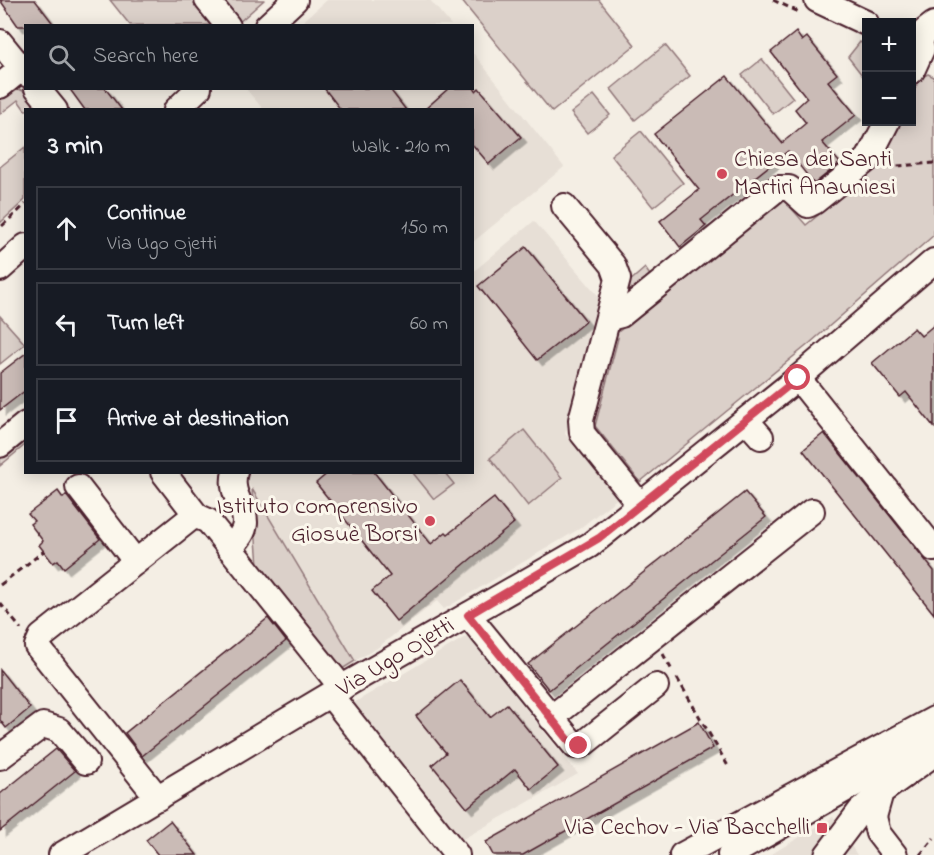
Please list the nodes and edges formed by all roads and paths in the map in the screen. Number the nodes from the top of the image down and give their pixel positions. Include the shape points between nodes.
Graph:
1 (207, 0) edge
2 (295, 0) edge
3 (773, 0) edge
4 (816, 4) edge
5 (862, 21) edge
6 (226, 24) edge
7 (269, 24) edge
8 (934, 24) edge
9 (0, 42) edge
10 (922, 48) edge
11 (916, 62) edge
12 (23, 72) edge
13 (0, 86) edge
14 (39, 90) edge
15 (197, 90) edge
16 (53, 108) edge
17 (178, 108) edge
18 (885, 126) edge
19 (934, 163) edge
20 (881, 168) dead end
21 (24, 206) edge
22 (564, 206) dead end
23 (2, 226) dead end
24 (24, 248) edge
25 (934, 261) edge
26 (0, 269) edge
27 (609, 318) junction
28 (805, 386) junction
29 (24, 426) edge
30 (0, 445) edge
31 (165, 474) edge
32 (235, 474) edge
33 (78, 487) dead end
34 (640, 505) junction
35 (812, 511) dead end
36 (197, 516) junction
37 (229, 548) junction
38 (934, 549) edge
39 (44, 551) dead end
40 (136, 562) junction
41 (0, 585) edge
42 (0, 603) edge
43 (468, 615) junction
44 (653, 637) junction
45 (37, 646) junction
46 (656, 686) dead end
47 (337, 692) junction
48 (551, 718) junction
49 (934, 719) edge
50 (934, 739) edge
51 (934, 754) edge
52 (0, 757) edge
53 (86, 762) dead end
54 (728, 766) dead end
55 (881, 792) junction
56 (158, 798) junction
57 (934, 838) edge
58 (61, 855) edge
59 (458, 855) edge
60 (682, 855) edge
61 (730, 855) edge
62 (827, 855) edge
63 (895, 855) edge
64 (920, 855) edge

1 - 6 street
2 - 7 street
3 - 4 path
4 - 5 street
8 - 10 street via 925,31
9 - 12 street
10 - 11 street
12 - 13 street
14 - 16 street
15 - 17 street
18 - 27 street via 864,162 811,204 804,203 789,188 778,188 621,315
19 - 20 path
21 - 23 path
22 - 27 street via 617,273 618,286
24 - 26 street
25 - 28 street, Via Ugo Ojetti
27 - 34 street via 580,427
28 - 34 street, Via Ugo Ojetti via 753,428
28 - 38 street
29 - 30 street
31 - 36 street
32 - 37 street via 234,491 246,521 240,537
33 - 40 street
34 - 43 street, Via Ugo Ojetti via 590,544
35 - 44 street
36 - 37 street via 207,521
36 - 40 street
37 - 47 street
39 - 41 path
40 - 45 street via 41,637
42 - 45 path
43 - 47 street, Via Ugo Ojetti
43 - 48 street
44 - 48 street
44 - 54 path
45 - 56 street
46 - 48 street via 579,746 572,744
47 - 56 street, Via Ugo Ojetti
47 - 59 street
49 - 60 street
50 - 61 street
51 - 55 street
52 - 53 street via 43,725 59,730
55 - 62 street via 860,811
55 - 63 street via 874,817 878,833
56 - 58 street, Via Ugo Ojetti
57 - 64 path

